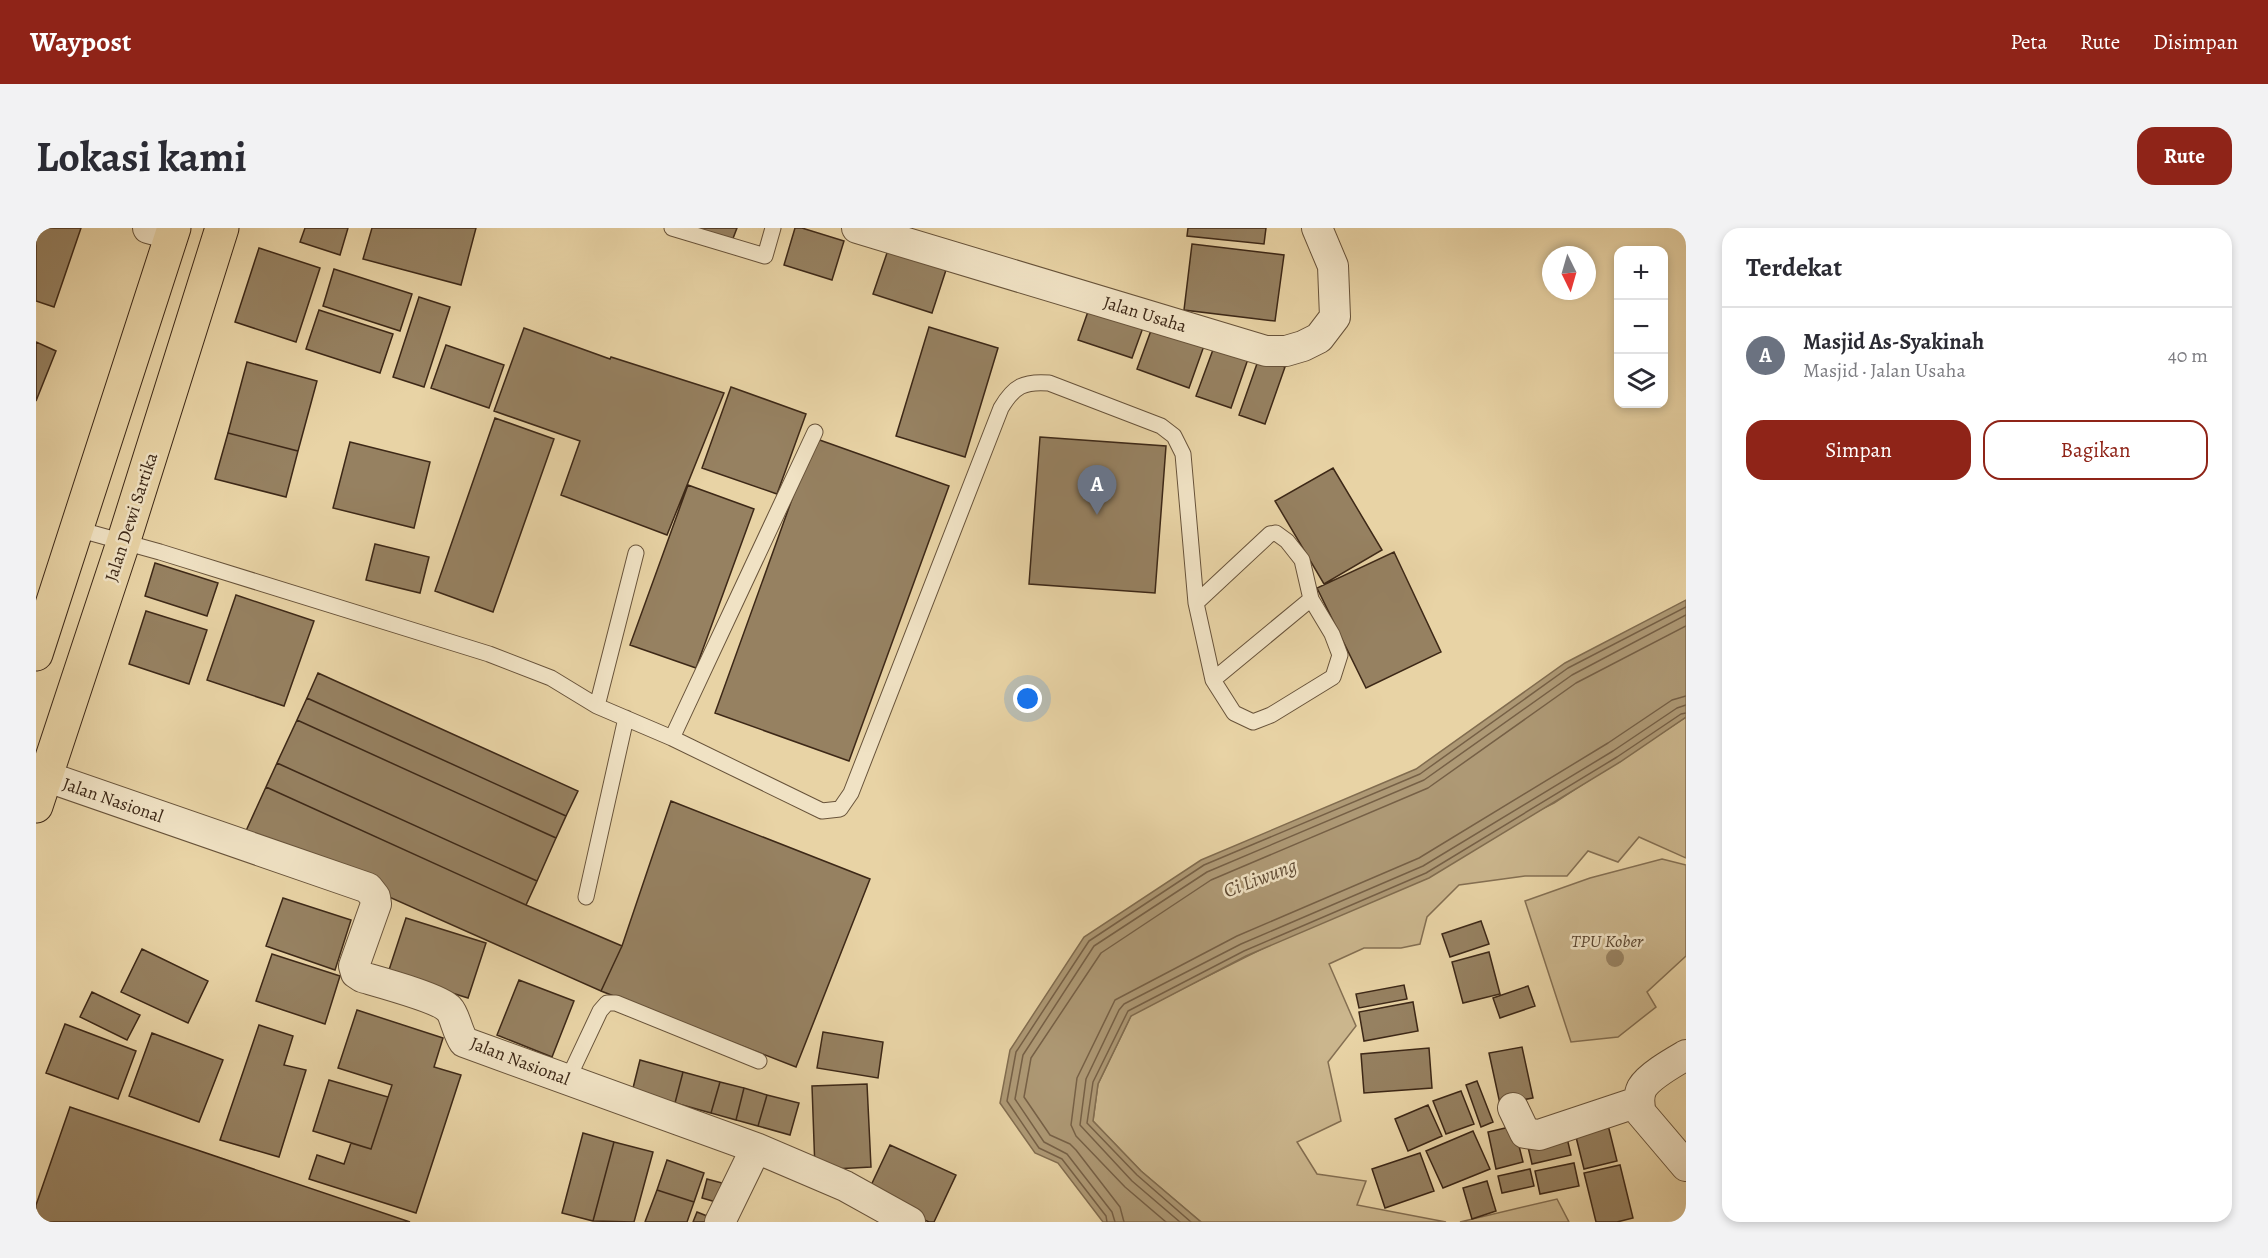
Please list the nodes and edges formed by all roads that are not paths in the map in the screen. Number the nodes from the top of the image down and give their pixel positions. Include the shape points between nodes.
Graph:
1 (222, 228) edge
2 (672, 228) edge
3 (773, 228) edge
4 (856, 228) edge
5 (1317, 228) edge
6 (165, 229) edge
7 (815, 432) dead end
8 (77, 529) junction
9 (123, 543) junction
10 (636, 553) dead end
11 (1311, 598) junction
12 (1196, 603) junction
13 (36, 654) edge
14 (1213, 680) junction
15 (597, 706) junction
16 (626, 718) junction
17 (672, 738) junction
18 (39, 785) edge
19 (586, 897) dead end
20 (1686, 1055) edge
21 (759, 1061) dead end
22 (568, 1079) junction
23 (1638, 1102) junction
24 (1513, 1108) dead end
25 (756, 1148) junction
26 (1686, 1166) edge
27 (720, 1222) edge
28 (910, 1222) edge

1 - 9 main road, Jalan Dewi Sartika
2 - 3 lane via 765,256
4 - 5 street, Jalan Usaha via 1266,351 1286,351 1319,338 1335,317 1333,266
6 - 8 main road
7 - 17 lane
8 - 9 lane
8 - 13 main road
9 - 15 lane via 489,654 551,678
9 - 18 main road, Jalan Dewi Sartika
10 - 15 lane
11 - 12 lane via 1302,560 1276,533 1270,534
11 - 14 lane
11 - 14 lane via 1340,655 1333,677 1253,722 1234,713
12 - 14 lane
12 - 17 lane via 1183,454 1174,436 1161,426 1049,383 1033,382 1009,394 1000,408 851,793 840,809 822,811
15 - 16 lane
16 - 17 lane
16 - 19 lane
18 - 22 street, Jalan Nasional via 368,888 376,904 354,966 356,973 447,1006 464,1042
20 - 23 street via 1642,1088
21 - 22 lane via 616,1003 607,1003
22 - 25 street, Jalan Nasional
23 - 24 street via 1539,1135 1525,1133
23 - 26 street via 1641,1113
25 - 27 street
25 - 28 street, Jalan Nasional via 845,1186

